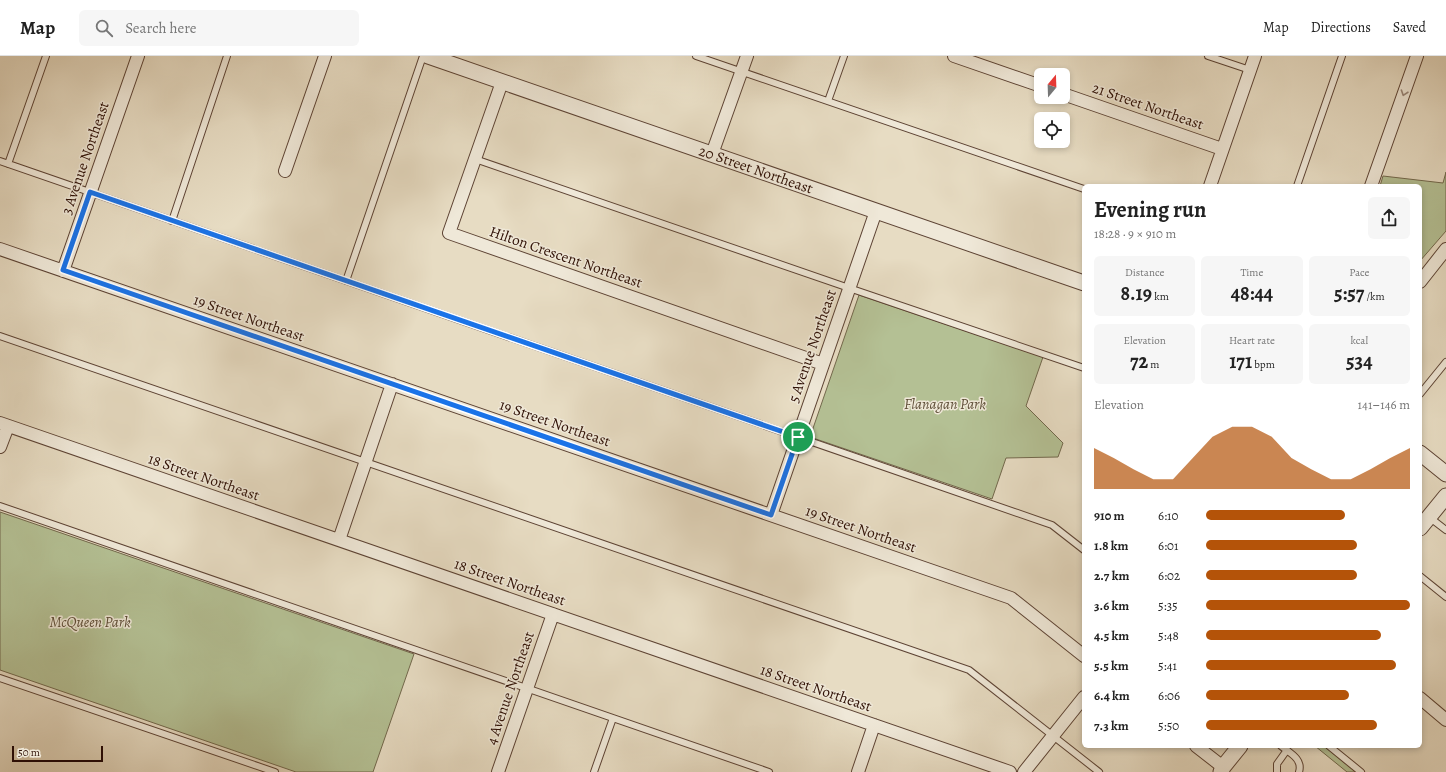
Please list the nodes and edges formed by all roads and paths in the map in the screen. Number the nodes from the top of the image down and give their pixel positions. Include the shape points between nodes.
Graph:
1 (46, 56) edge
2 (138, 56) edge
3 (227, 56) edge
4 (325, 56) edge
5 (423, 56) edge
6 (428, 56) edge
7 (696, 56) edge
8 (747, 56) edge
9 (844, 56) edge
10 (954, 56) edge
11 (1208, 56) edge
12 (1255, 56) edge
13 (1342, 56) edge
14 (1417, 56) edge
15 (1250, 70) junction
16 (741, 72) junction
17 (502, 82) junction
18 (1034, 84) edge
19 (1070, 96) edge
20 (828, 101) junction
21 (1222, 149) junction
22 (712, 154) junction
23 (475, 159) junction
24 (0, 161) edge
25 (8, 164) junction
26 (285, 172) dead end
27 (1211, 184) edge
28 (1298, 184) edge
29 (1372, 184) edge
30 (1082, 188) edge
31 (90, 192) junction
32 (876, 211) junction
33 (172, 221) junction
34 (0, 249) edge
35 (1446, 249) edge
36 (63, 270) junction
37 (1422, 279) edge
38 (346, 281) junction
39 (1082, 282) edge
40 (849, 288) junction
41 (0, 336) edge
42 (1446, 362) edge
43 (823, 364) junction
44 (1082, 367) edge
45 (392, 384) junction
46 (1422, 392) edge
47 (4, 424) edge
48 (798, 437) junction
49 (0, 447) edge
50 (1422, 455) edge
51 (366, 462) junction
52 (1446, 474) edge
53 (1446, 496) edge
54 (0, 506) edge
55 (771, 515) junction
56 (1425, 522) edge
57 (1446, 530) edge
58 (339, 540) junction
59 (1082, 548) edge
60 (1422, 578) edge
61 (1446, 597) edge
62 (553, 614) junction
63 (1082, 654) edge
64 (0, 678) edge
65 (527, 688) junction
66 (1082, 700) edge
67 (1422, 700) edge
68 (613, 718) junction
69 (1446, 720) edge
70 (874, 725) junction
71 (1053, 736) junction
72 (1198, 748) edge
73 (1238, 748) edge
74 (1284, 748) edge
75 (1331, 748) edge
76 (1287, 750) junction
77 (1222, 770) edge
78 (275, 772) edge
79 (498, 772) edge
80 (594, 772) edge
81 (769, 772) edge
82 (858, 772) edge
83 (1010, 772) edge
84 (1024, 772) edge
85 (1099, 772) edge
86 (1277, 772) edge
87 (1300, 772) edge
88 (1361, 772) edge

1 - 25 lane
2 - 31 street, 3 Avenue Northeast
3 - 33 lane
4 - 26 street
5 - 38 lane
6 - 17 street, 20 Street Northeast
7 - 16 lane
8 - 16 street
9 - 20 lane
10 - 18 street
11 - 15 lane
12 - 15 street
13 - 28 lane
14 -> 29 street
15 - 21 street
16 - 20 lane
16 - 22 street
17 - 22 street, 20 Street Northeast
17 - 23 street, Hilton Crescent Northeast
19 - 21 street, 21 Street Northeast
20 - 30 lane
21 - 27 street
22 - 32 street, 20 Street Northeast
23 - 40 lane
23 - 43 street, Hilton Crescent Northeast via 449,233
24 - 25 lane
25 - 31 lane
31 - 33 lane
31 - 36 street, 3 Avenue Northeast
32 - 39 street, 20 Street Northeast
32 - 40 street, 5 Avenue Northeast
33 - 38 lane
34 - 36 street, 19 Street Northeast
35 - 37 street
36 - 45 street, 19 Street Northeast
38 - 48 lane
40 - 43 street, 5 Avenue Northeast
40 - 44 lane
41 - 51 lane
42 - 46 lane
43 - 48 street, 5 Avenue Northeast
45 - 51 street
45 - 55 street, 19 Street Northeast
47 - 49 street
47 - 58 street, 18 Street Northeast
48 - 55 street, 5 Avenue Northeast
48 - 59 lane via 1052,525
50 - 52 street
51 - 58 street
51 - 71 lane via 969,670
53 - 56 street
54 - 65 lane
55 - 63 street, 19 Street Northeast via 1011,598
56 - 57 lane
58 - 62 street, 18 Street Northeast
60 - 61 lane
62 - 65 street, 4 Avenue Northeast
62 - 70 street, 18 Street Northeast
64 - 78 lane
65 - 68 lane
65 - 79 street, 4 Avenue Northeast
66 - 71 street
67 - 69 street
68 - 80 lane
68 - 81 lane
70 - 82 street
70 - 83 street, 18 Street Northeast
71 - 84 street
71 - 85 lane
72 - 77 street
73 - 77 street
74 - 76 lane
75 - 88 lane
76 - 86 lane via 1277,764
76 - 87 lane via 1298,760

